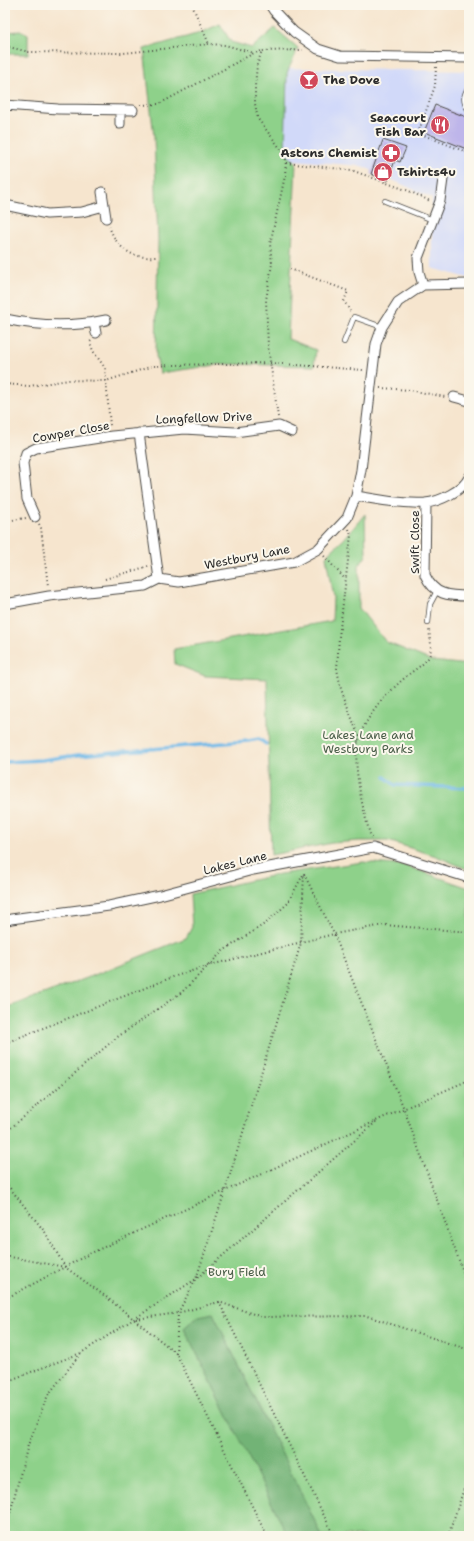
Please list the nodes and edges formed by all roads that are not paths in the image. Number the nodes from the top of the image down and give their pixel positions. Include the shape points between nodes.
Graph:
1 (270, 5) edge
2 (469, 58) edge
3 (469, 87) edge
4 (5, 105) edge
5 (133, 110) road end
6 (469, 110) edge
7 (120, 111) junction
8 (120, 124) dead end
9 (444, 179) dead end
10 (102, 192) dead end
11 (385, 201) dead end
12 (5, 205) edge
13 (104, 206) junction
14 (106, 218) road end
15 (433, 220) junction
16 (469, 284) edge
17 (422, 285) junction
18 (5, 319) edge
19 (106, 320) dead end
20 (94, 323) junction
21 (382, 327) junction
22 (96, 333) road end
23 (344, 342) dead end
24 (454, 398) road end
25 (469, 401) edge
26 (292, 432) dead end
27 (139, 433) junction
28 (469, 477) edge
29 (356, 496) junction
30 (426, 503) junction
31 (35, 517) road end
32 (159, 579) junction
33 (437, 591) junction
34 (469, 596) edge
35 (5, 604) edge
36 (428, 623) road end
37 (469, 878) edge
38 (5, 921) edge

1 - 2 street via 294,32 318,49 340,56
3 - 6 lane via 464,99
4 - 7 street
5 - 7 street
7 - 8 street
9 - 15 street
10 - 13 street
11 - 15 lane
12 - 13 street via 47,214 82,212
13 - 14 street
15 - 17 street via 418,258
16 - 17 street
17 - 21 street, Westbury Lane via 398,302
18 - 20 street via 27,324
19 - 20 street
20 - 22 street
21 - 23 lane via 354,317
21 - 29 street, Westbury Lane via 376,344
24 - 25 street
26 - 27 street, Longfellow Drive via 279,426 235,432 184,429
27 - 31 street, Cowper Close via 36,448 26,453 23,463 27,499
27 - 32 street
28 - 30 street via 461,488 452,494
29 - 30 street via 385,501
29 - 32 street, Westbury Lane via 347,518 318,549 294,562 179,582
30 - 33 street, Swift Close via 425,575 429,585
32 - 35 street via 145,586 49,596
33 - 34 street via 451,596
33 - 36 lane via 430,604
37 - 38 street, Lakes Lane via 373,848 253,870 109,906

